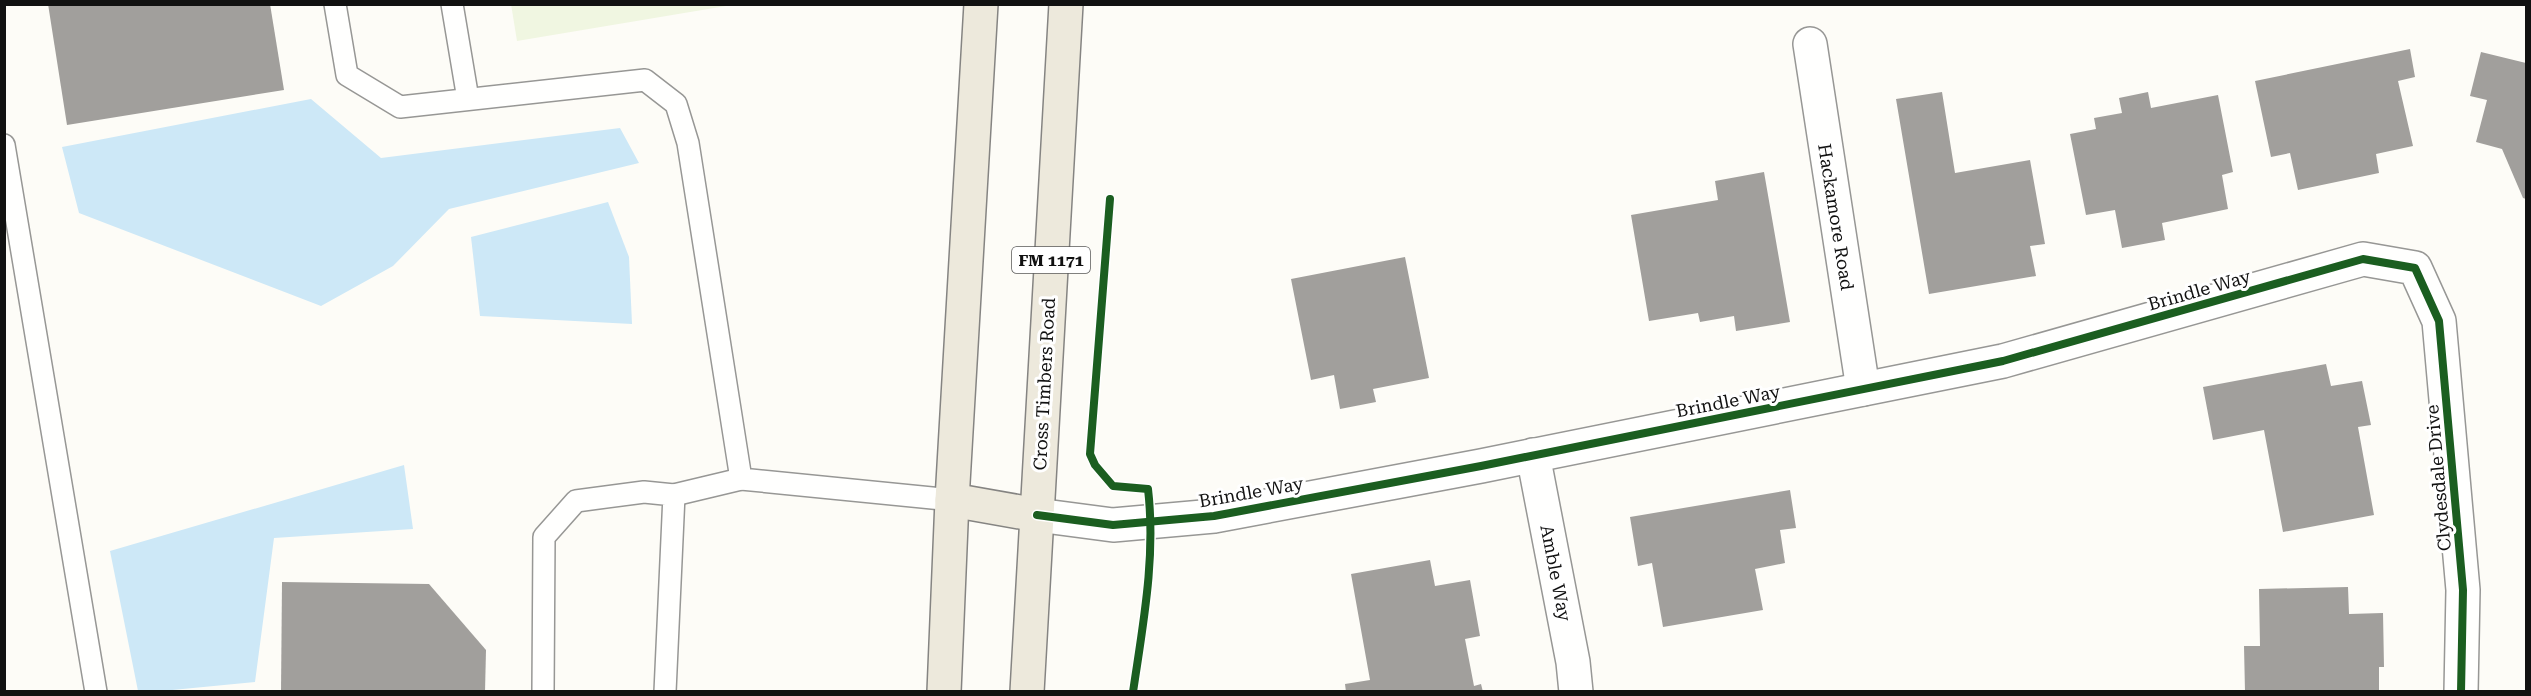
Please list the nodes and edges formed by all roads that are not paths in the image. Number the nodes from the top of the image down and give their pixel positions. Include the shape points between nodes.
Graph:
1 (336, 4) edge
2 (452, 4) edge
3 (981, 4) edge
4 (1066, 4) edge
5 (1810, 44) dead end
6 (468, 99) junction
7 (4, 145) edge
8 (2415, 268) joint
9 (1863, 389) junction
10 (1533, 455) junction
11 (741, 479) junction
12 (674, 495) junction
13 (952, 500) junction
14 (1037, 515) junction
15 (96, 692) edge
16 (543, 692) edge
17 (665, 692) edge
18 (944, 692) edge
19 (1027, 692) edge
20 (1575, 692) edge
21 (2460, 692) edge

1 - 6 lane via 347,75 400,107
2 - 6 lane
3 - 13 main road
4 - 14 main road, Cross Timbers Road / FM 1171
5 - 9 street, Hackamore Road
6 - 11 lane via 645,80 676,104 688,143
7 - 15 lane
8 - 9 street, Brindle Way via 2363,259 2003,361
8 - 21 street, Clydesdale Drive via 2439,321 2463,590
9 - 10 street, Brindle Way
10 - 14 street, Brindle Way via 1214,516 1113,525
10 - 20 street, Amble Way via 1573,662
11 - 12 lane
11 - 13 lane
12 - 16 lane via 644,492 576,501 544,537
12 - 17 lane
13 - 14 main road
13 - 18 main road
14 - 19 main road, Cross Timbers Road / FM 1171

